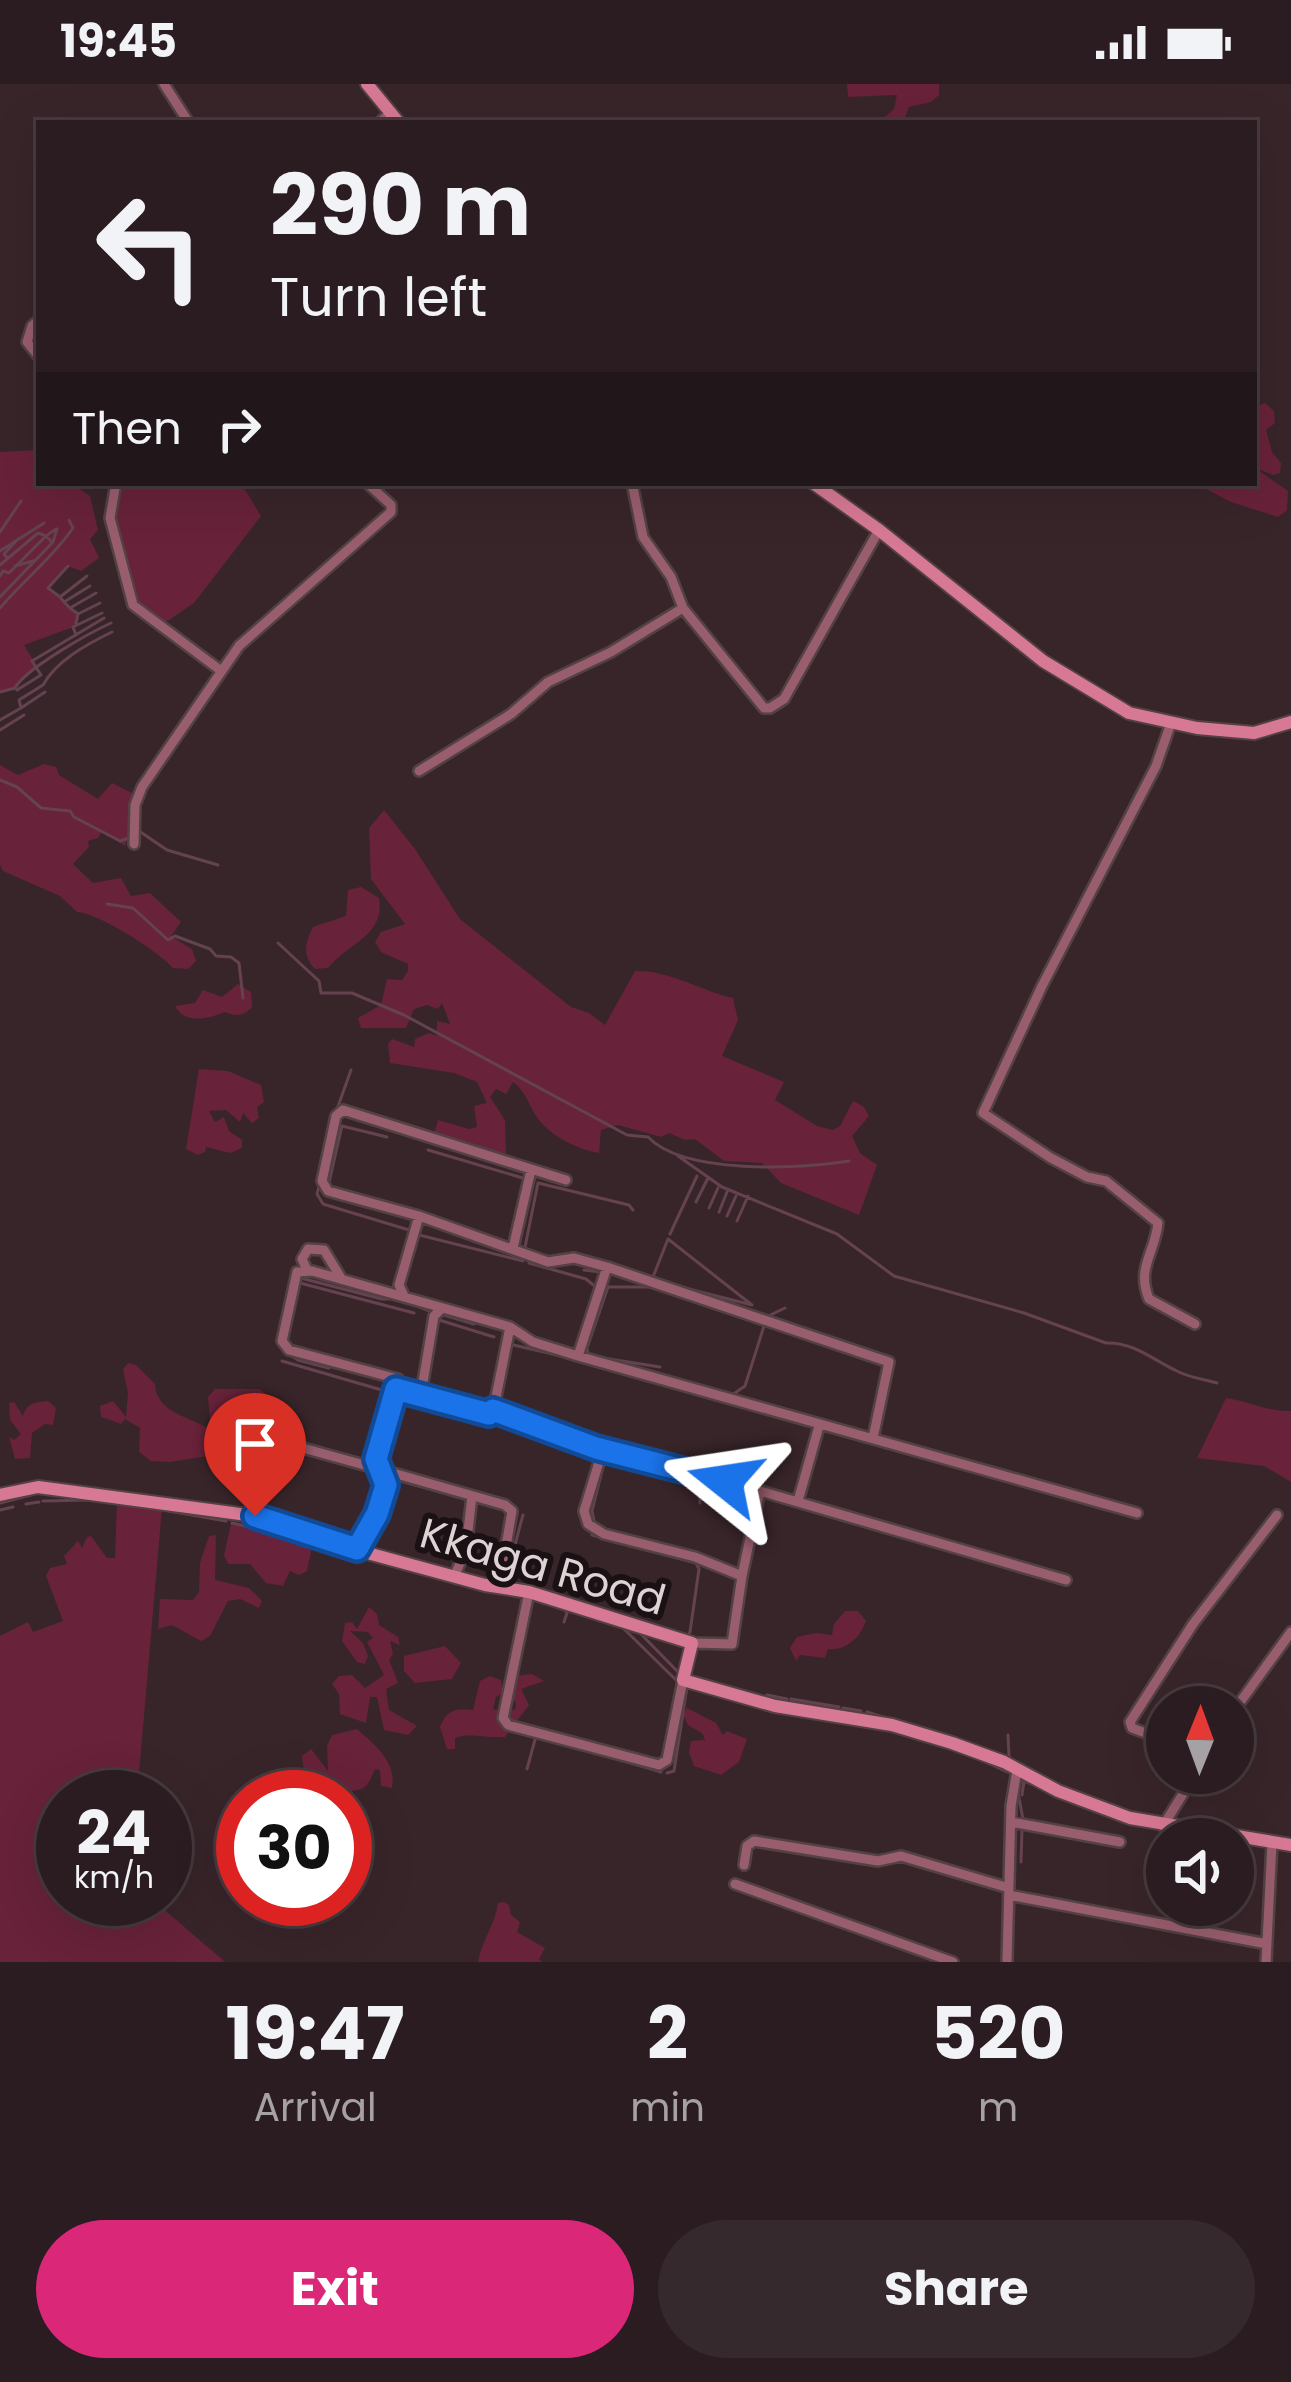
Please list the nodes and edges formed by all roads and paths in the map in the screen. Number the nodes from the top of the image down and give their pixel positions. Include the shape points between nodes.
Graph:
1 (164, 84) edge
2 (368, 84) edge
3 (187, 120) edge
4 (389, 120) edge
5 (36, 323) edge
6 (36, 352) edge
7 (115, 486) edge
8 (370, 486) edge
9 (633, 486) edge
10 (817, 486) edge
11 (879, 530) junction
12 (683, 608) junction
13 (220, 670) junction
14 (1291, 722) edge
15 (1171, 723) junction
16 (419, 771) dead end
17 (134, 844) dead end
18 (531, 1170) junction
19 (566, 1180) dead end
20 (419, 1216) junction
21 (513, 1249) junction
22 (608, 1268) junction
23 (308, 1270) junction
24 (342, 1280) junction
25 (398, 1292) junction
26 (442, 1308) junction
27 (1195, 1324) dead end
28 (510, 1327) junction
29 (578, 1356) junction
30 (396, 1389) junction
31 (421, 1394) junction
32 (489, 1414) junction
33 (819, 1426) junction
34 (873, 1438) junction
35 (298, 1447) dead end
36 (603, 1449) junction
37 (379, 1469) junction
38 (760, 1491) junction
39 (0, 1495) edge
40 (472, 1496) junction
41 (798, 1501) junction
42 (1137, 1513) dead end
43 (1277, 1515) dead end
44 (357, 1549) junction
45 (455, 1575) junction
46 (742, 1576) junction
47 (1066, 1580) dead end
48 (499, 1587) junction
49 (529, 1592) junction
50 (1291, 1632) edge
51 (692, 1643) junction
52 (683, 1680) junction
53 (1153, 1686) edge
54 (1252, 1686) edge
55 (1146, 1697) edge
56 (1146, 1734) edge
57 (1017, 1770) junction
58 (1146, 1821) edge
59 (1011, 1822) junction
60 (1254, 1840) edge
61 (1120, 1842) dead end
62 (1272, 1843) junction
63 (1291, 1845) edge
64 (744, 1865) dead end
65 (735, 1884) dead end
66 (1009, 1892) junction
67 (1267, 1944) junction
68 (953, 1962) edge
69 (1007, 1962) edge
70 (1266, 1962) edge

1 - 3 street
2 - 4 street
5 - 6 street via 27,342
7 - 13 street via 110,518 133,605
8 - 13 street via 391,505 386,520 271,615
9 - 12 street via 643,537
10 - 11 street
11 - 12 street via 784,699 770,709
11 - 15 street via 1083,688
12 - 16 street via 548,682
13 - 17 street via 142,787
14 - 15 street via 1254,733
15 - 27 street via 983,1113 1152,1214 1157,1234 1142,1282 1149,1299
18 - 19 street
18 - 20 street via 343,1110 322,1181 328,1191
18 - 21 street
20 - 21 street
20 - 25 street
21 - 22 street
22 - 29 street
22 - 34 street via 890,1362
23 - 24 street
23 - 24 street via 308,1249 324,1250
23 - 30 street via 297,1272 282,1341 289,1350 398,1379
24 - 25 street
25 - 26 street
26 - 28 street
26 - 31 street
28 - 29 street
28 - 32 street
29 - 33 street
30 - 31 street
30 - 37 street
31 - 32 street
32 - 36 street
33 - 34 street
33 - 41 street
34 - 42 street
35 - 37 street
36 - 38 street
36 - 46 street via 584,1511 588,1524
37 - 40 street
37 - 44 street via 386,1485
38 - 41 street
38 - 46 street
39 - 44 street, Kkaga Road via 38,1487 227,1510
40 - 45 street
40 - 48 street via 512,1511
41 - 47 street
43 - 53 street
44 - 45 street, Kkaga Road
45 - 48 street, Kkaga Road
46 - 51 street via 732,1644
48 - 49 street, Kkaga Road
49 - 51 street, Kkaga Road
49 - 52 street via 510,1672 508,1724 658,1766 667,1760
50 - 54 street
51 - 52 street, Kkaga Road
52 - 57 street, Kkaga Road via 775,1706 892,1725
55 - 56 street via 1130,1722
57 - 58 street, Kkaga Road
57 - 59 street
59 - 61 street
59 - 66 street
60 - 62 street, Kkaga Road
62 - 63 street, Kkaga Road
62 - 67 street
64 - 66 street via 754,1841 878,1862 901,1856
65 - 68 street
66 - 67 street
66 - 69 street
67 - 70 street

